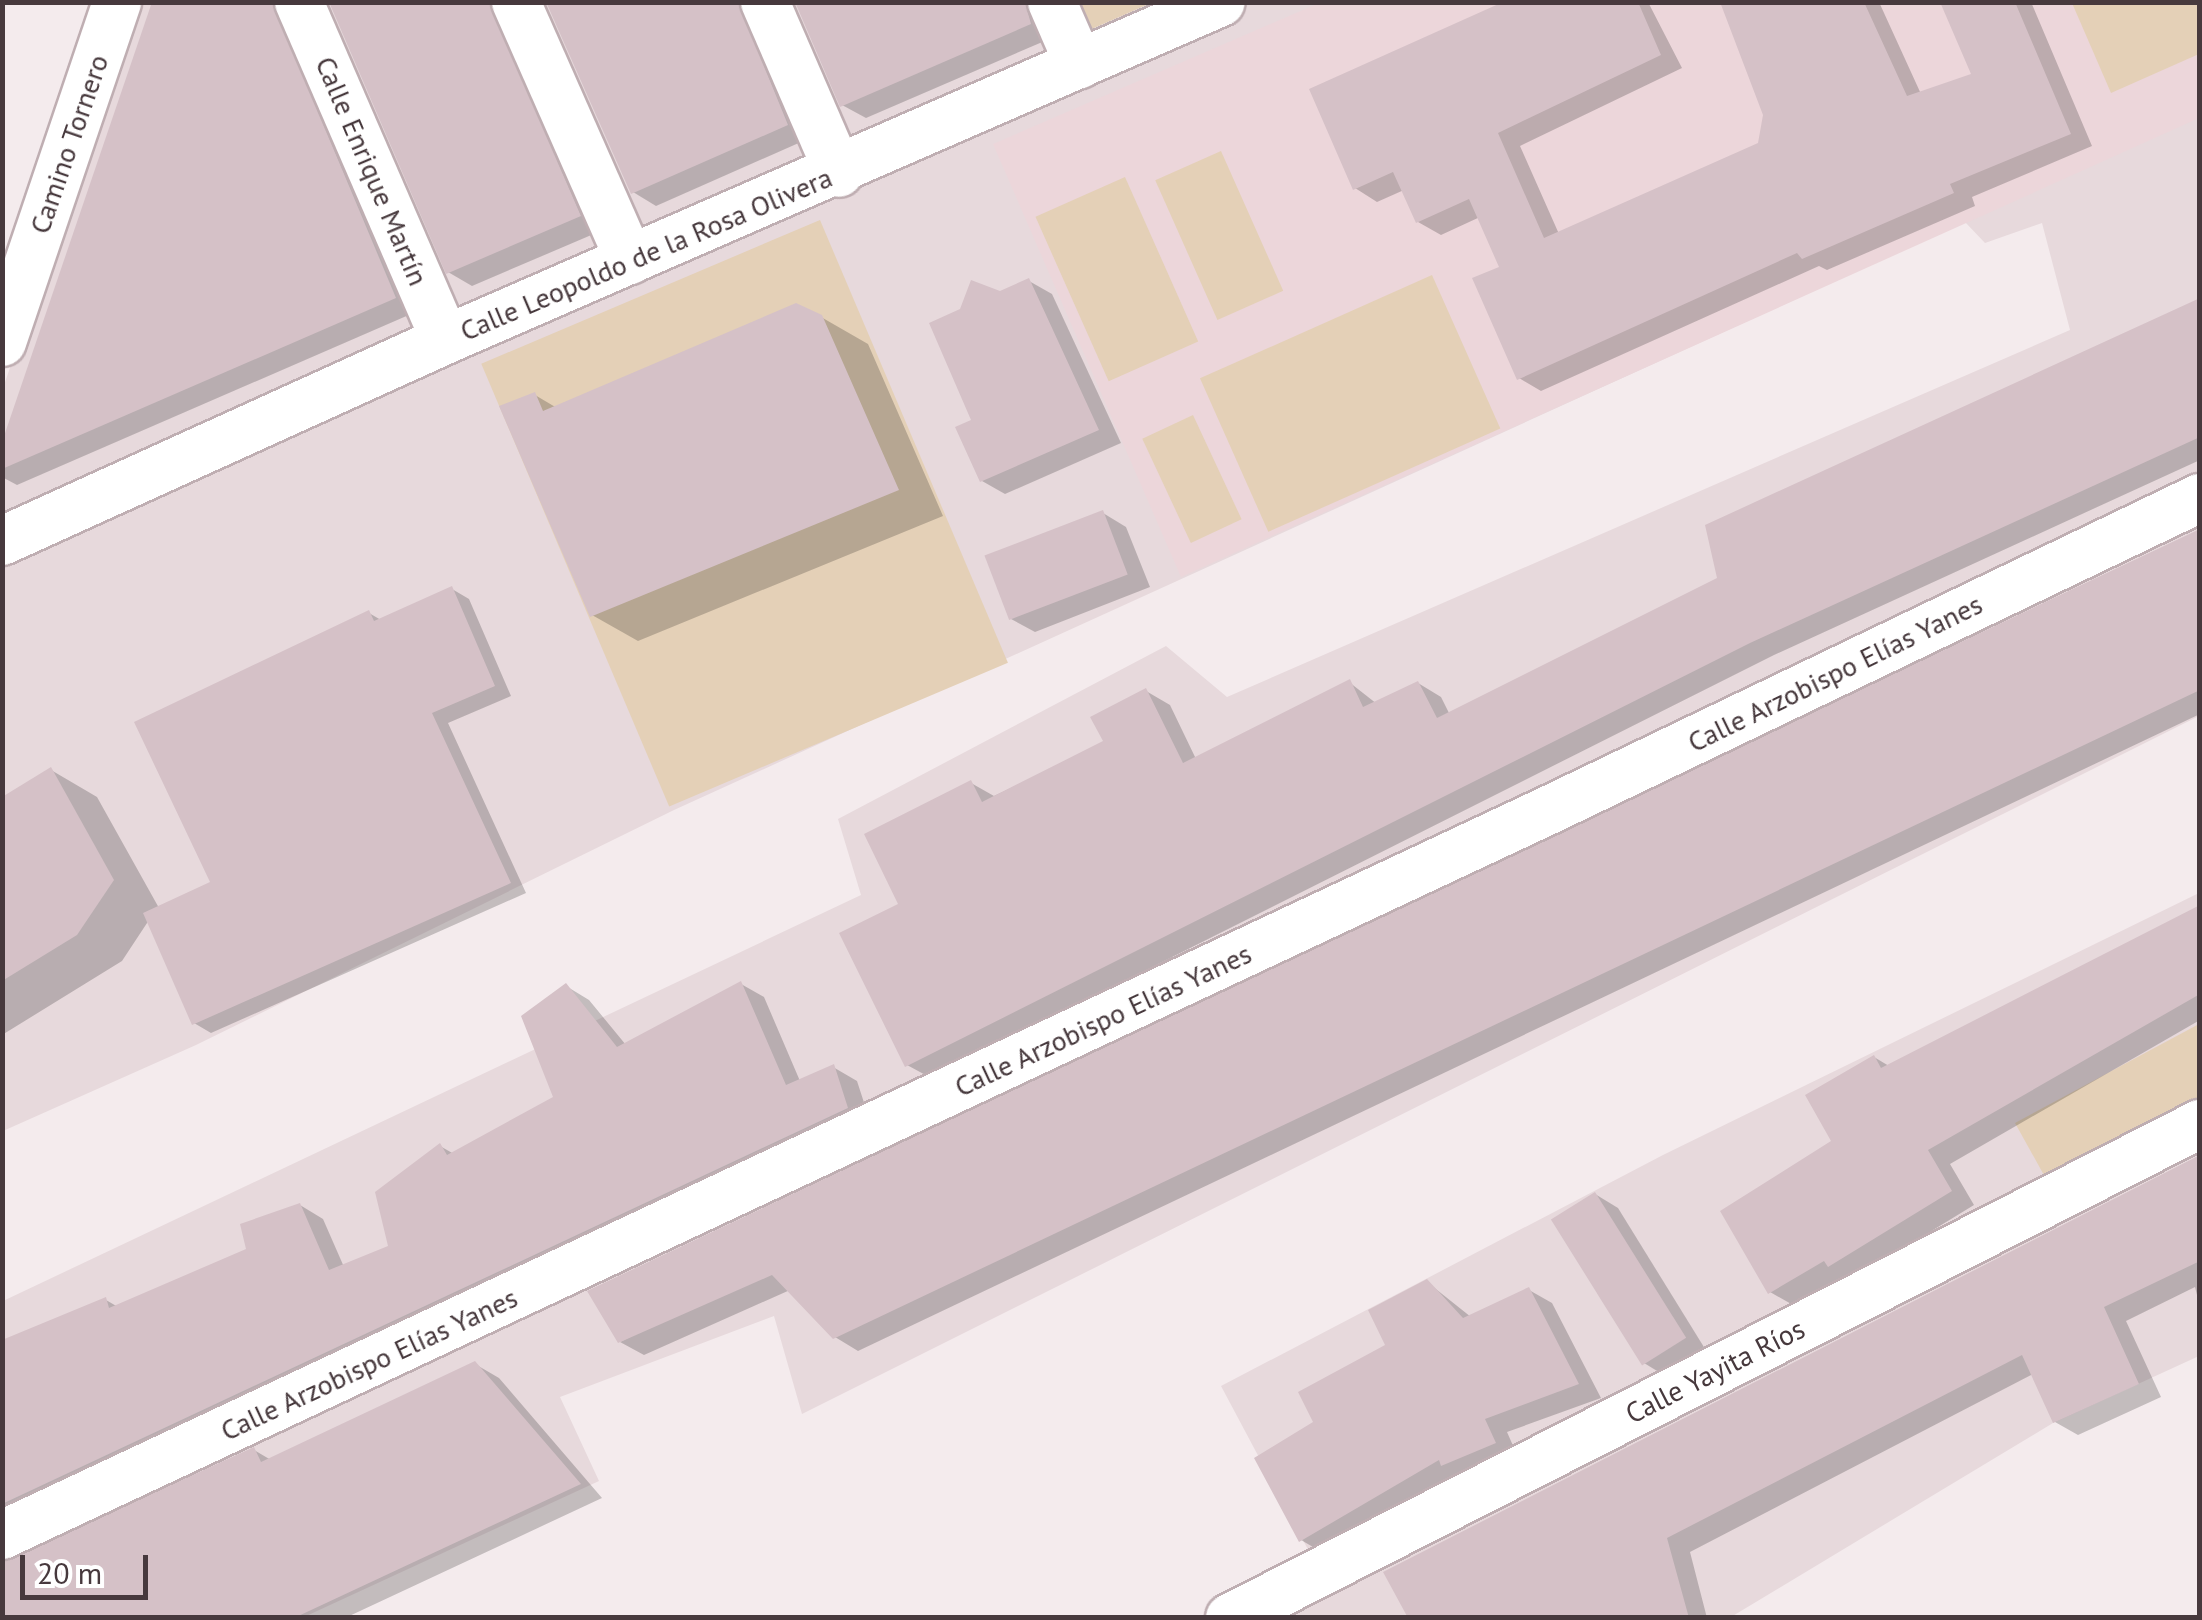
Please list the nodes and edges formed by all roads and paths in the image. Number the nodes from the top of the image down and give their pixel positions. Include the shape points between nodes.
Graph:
1 (116, 2) edge
2 (300, 2) edge
3 (516, 2) edge
4 (764, 2) edge
5 (1221, 2) edge
6 (1072, 25) edge
7 (839, 173) junction
8 (630, 260) junction
9 (445, 340) junction
10 (2, 342) edge
11 (2200, 498) edge
12 (2, 504) edge
13 (73, 510) junction
14 (2, 542) edge
15 (2200, 1124) edge
16 (2, 1535) edge
17 (1230, 1618) edge

1 - 10 street, Camino Tornero
2 - 9 street, Calle Enrique Martín
3 - 8 street
4 - 7 street
5 - 6 street, Calle Leopoldo de la Rosa Olivera
6 - 7 street, Calle Leopoldo de la Rosa Olivera
7 - 8 street, Calle Leopoldo de la Rosa Olivera
8 - 9 street, Calle Leopoldo de la Rosa Olivera
9 - 13 street, Calle Leopoldo de la Rosa Olivera
11 - 16 street, Calle Arzobispo Elías Yanes
12 - 13 street, Calle Leopoldo de la Rosa Olivera via 28,513
13 - 14 street, Calle Leopoldo de la Rosa Olivera
15 - 17 street, Calle Yayita Ríos

